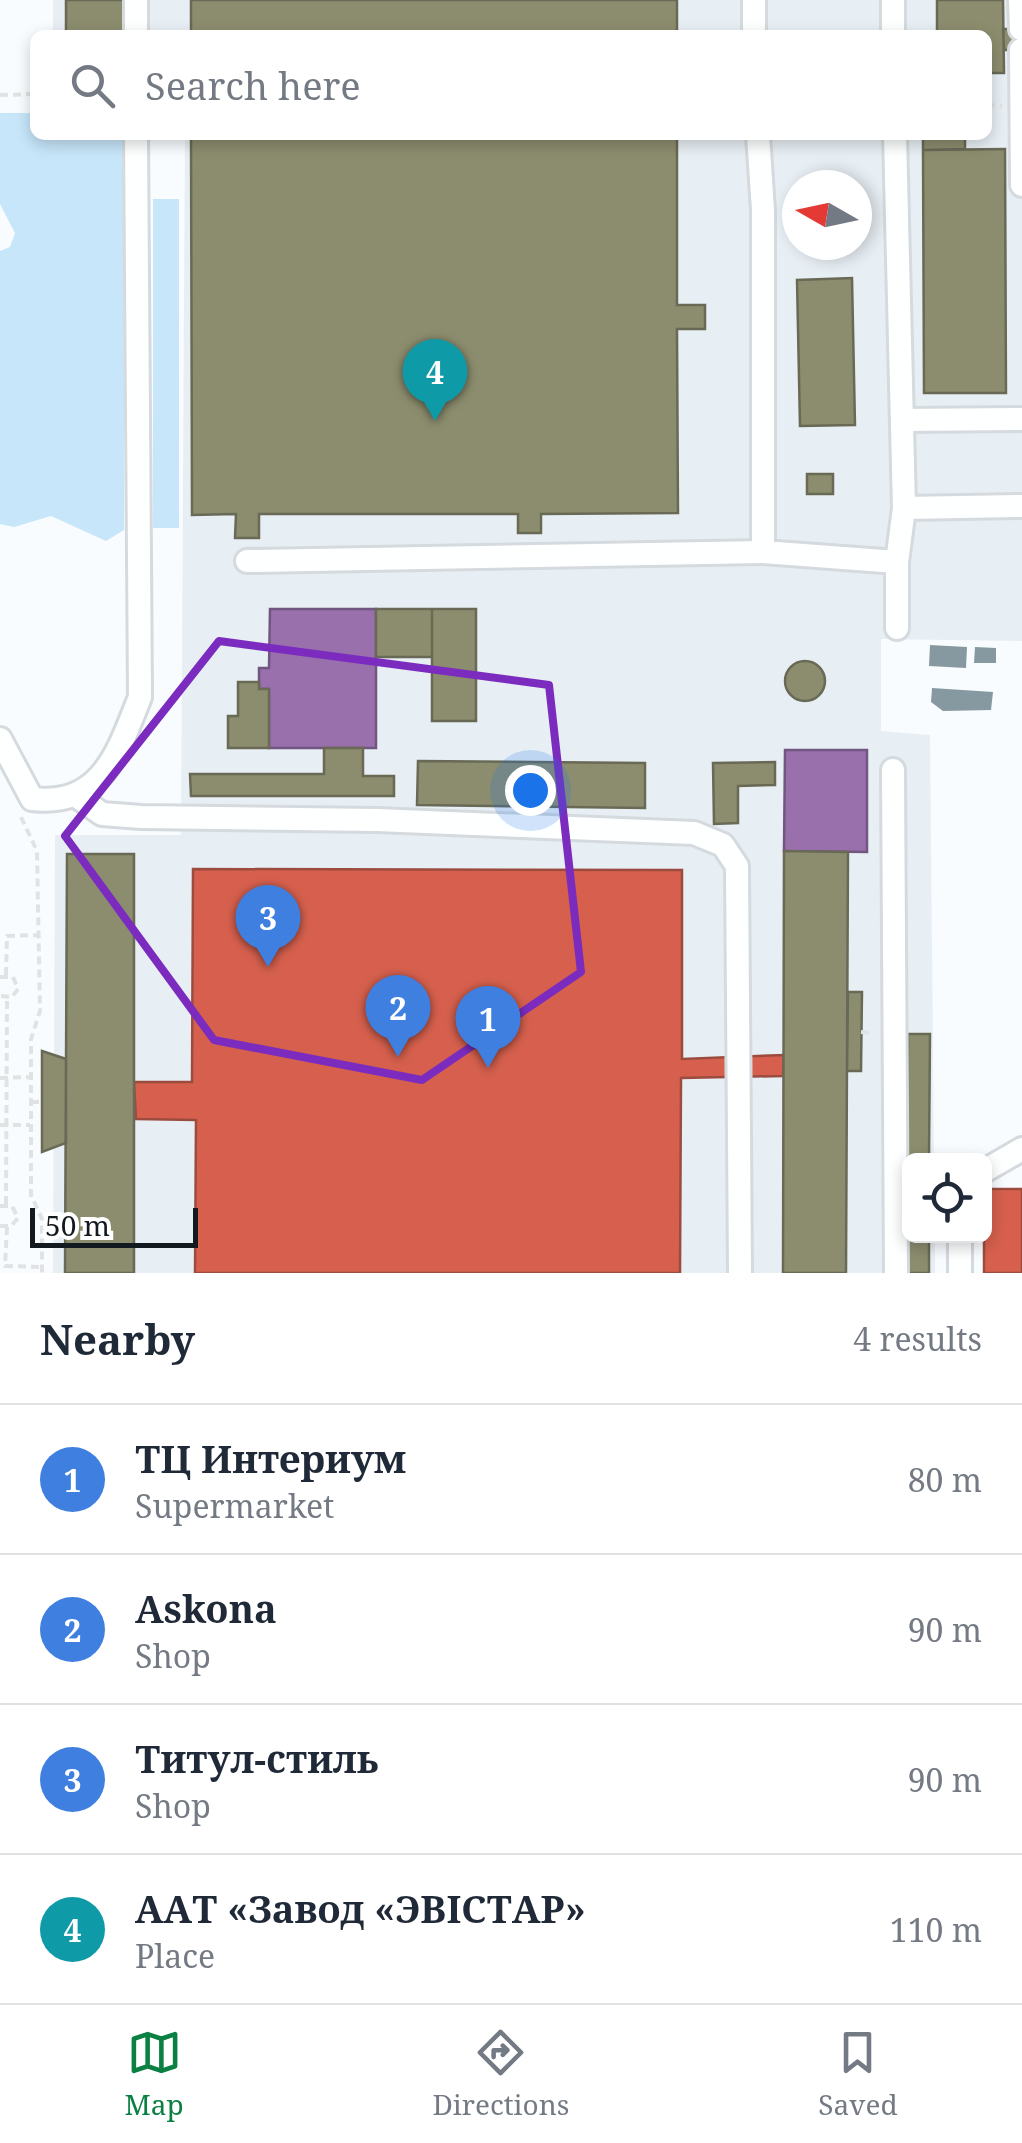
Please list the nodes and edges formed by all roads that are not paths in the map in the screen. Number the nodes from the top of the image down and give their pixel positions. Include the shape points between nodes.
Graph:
1 (136, 0) edge
2 (754, 0) edge
3 (893, 0) edge
4 (1020, 0) edge
5 (1021, 29) edge
6 (136, 30) edge
7 (754, 30) edge
8 (893, 30) edge
9 (1021, 50) edge
10 (136, 140) edge
11 (758, 140) edge
12 (895, 140) edge
13 (1022, 185) edge
14 (1022, 419) edge
15 (902, 420) junction
16 (1022, 506) edge
17 (904, 508) junction
18 (763, 552) junction
19 (247, 561) dead end
20 (897, 562) junction
21 (897, 628) dead end
22 (0, 739) edge
23 (893, 770) dead end
24 (75, 795) junction
25 (1022, 1149) edge
26 (992, 1167) edge
27 (960, 1243) edge
28 (740, 1273) edge
29 (896, 1273) edge
30 (960, 1273) edge

1 - 6 lane
2 - 7 lane
3 - 8 lane
4 - 5 lane
9 - 13 lane
10 - 24 lane via 140,697 116,757
11 - 18 lane
12 - 15 lane
14 - 15 lane
15 - 17 lane
16 - 17 lane
17 - 20 lane
18 - 19 lane
18 - 20 lane
20 - 21 lane
22 - 24 lane via 32,799 60,802
23 - 29 lane
24 - 28 lane via 102,814 694,833 723,845 737,866
25 - 26 lane
27 - 30 lane

